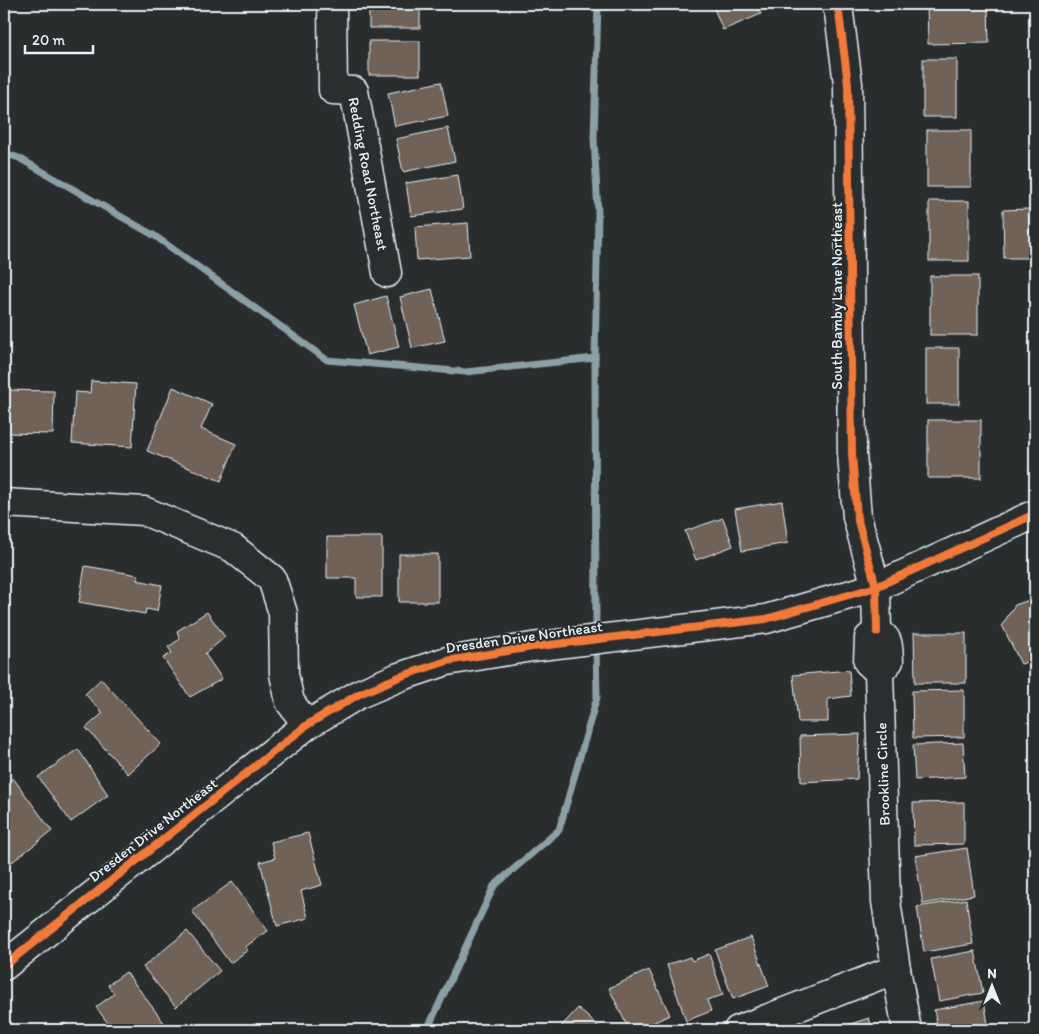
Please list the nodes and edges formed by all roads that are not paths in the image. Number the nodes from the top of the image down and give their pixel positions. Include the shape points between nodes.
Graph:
1 (332, 4) edge
2 (836, 4) edge
3 (387, 274) dead end
4 (4, 503) edge
5 (1035, 514) edge
6 (876, 587) junction
7 (307, 725) junction
8 (4, 966) edge
9 (896, 969) junction
10 (738, 1030) edge
11 (907, 1030) edge

1 - 3 street, Redding Road Northeast via 333,90 354,91
2 - 6 street, South Bamby Lane Northeast via 848,84 852,454 857,517
4 - 7 street via 144,511 233,548 272,579 283,613 284,674 290,702
5 - 6 street, Dresden Drive Northeast
6 - 7 street, Dresden Drive Northeast via 766,619 532,647 447,661 359,694
6 - 9 street, Brookline Circle via 877,632 888,640 889,661 879,672 886,901
7 - 8 street, Dresden Drive Northeast
9 - 10 street
9 - 11 street, Brookline Circle

